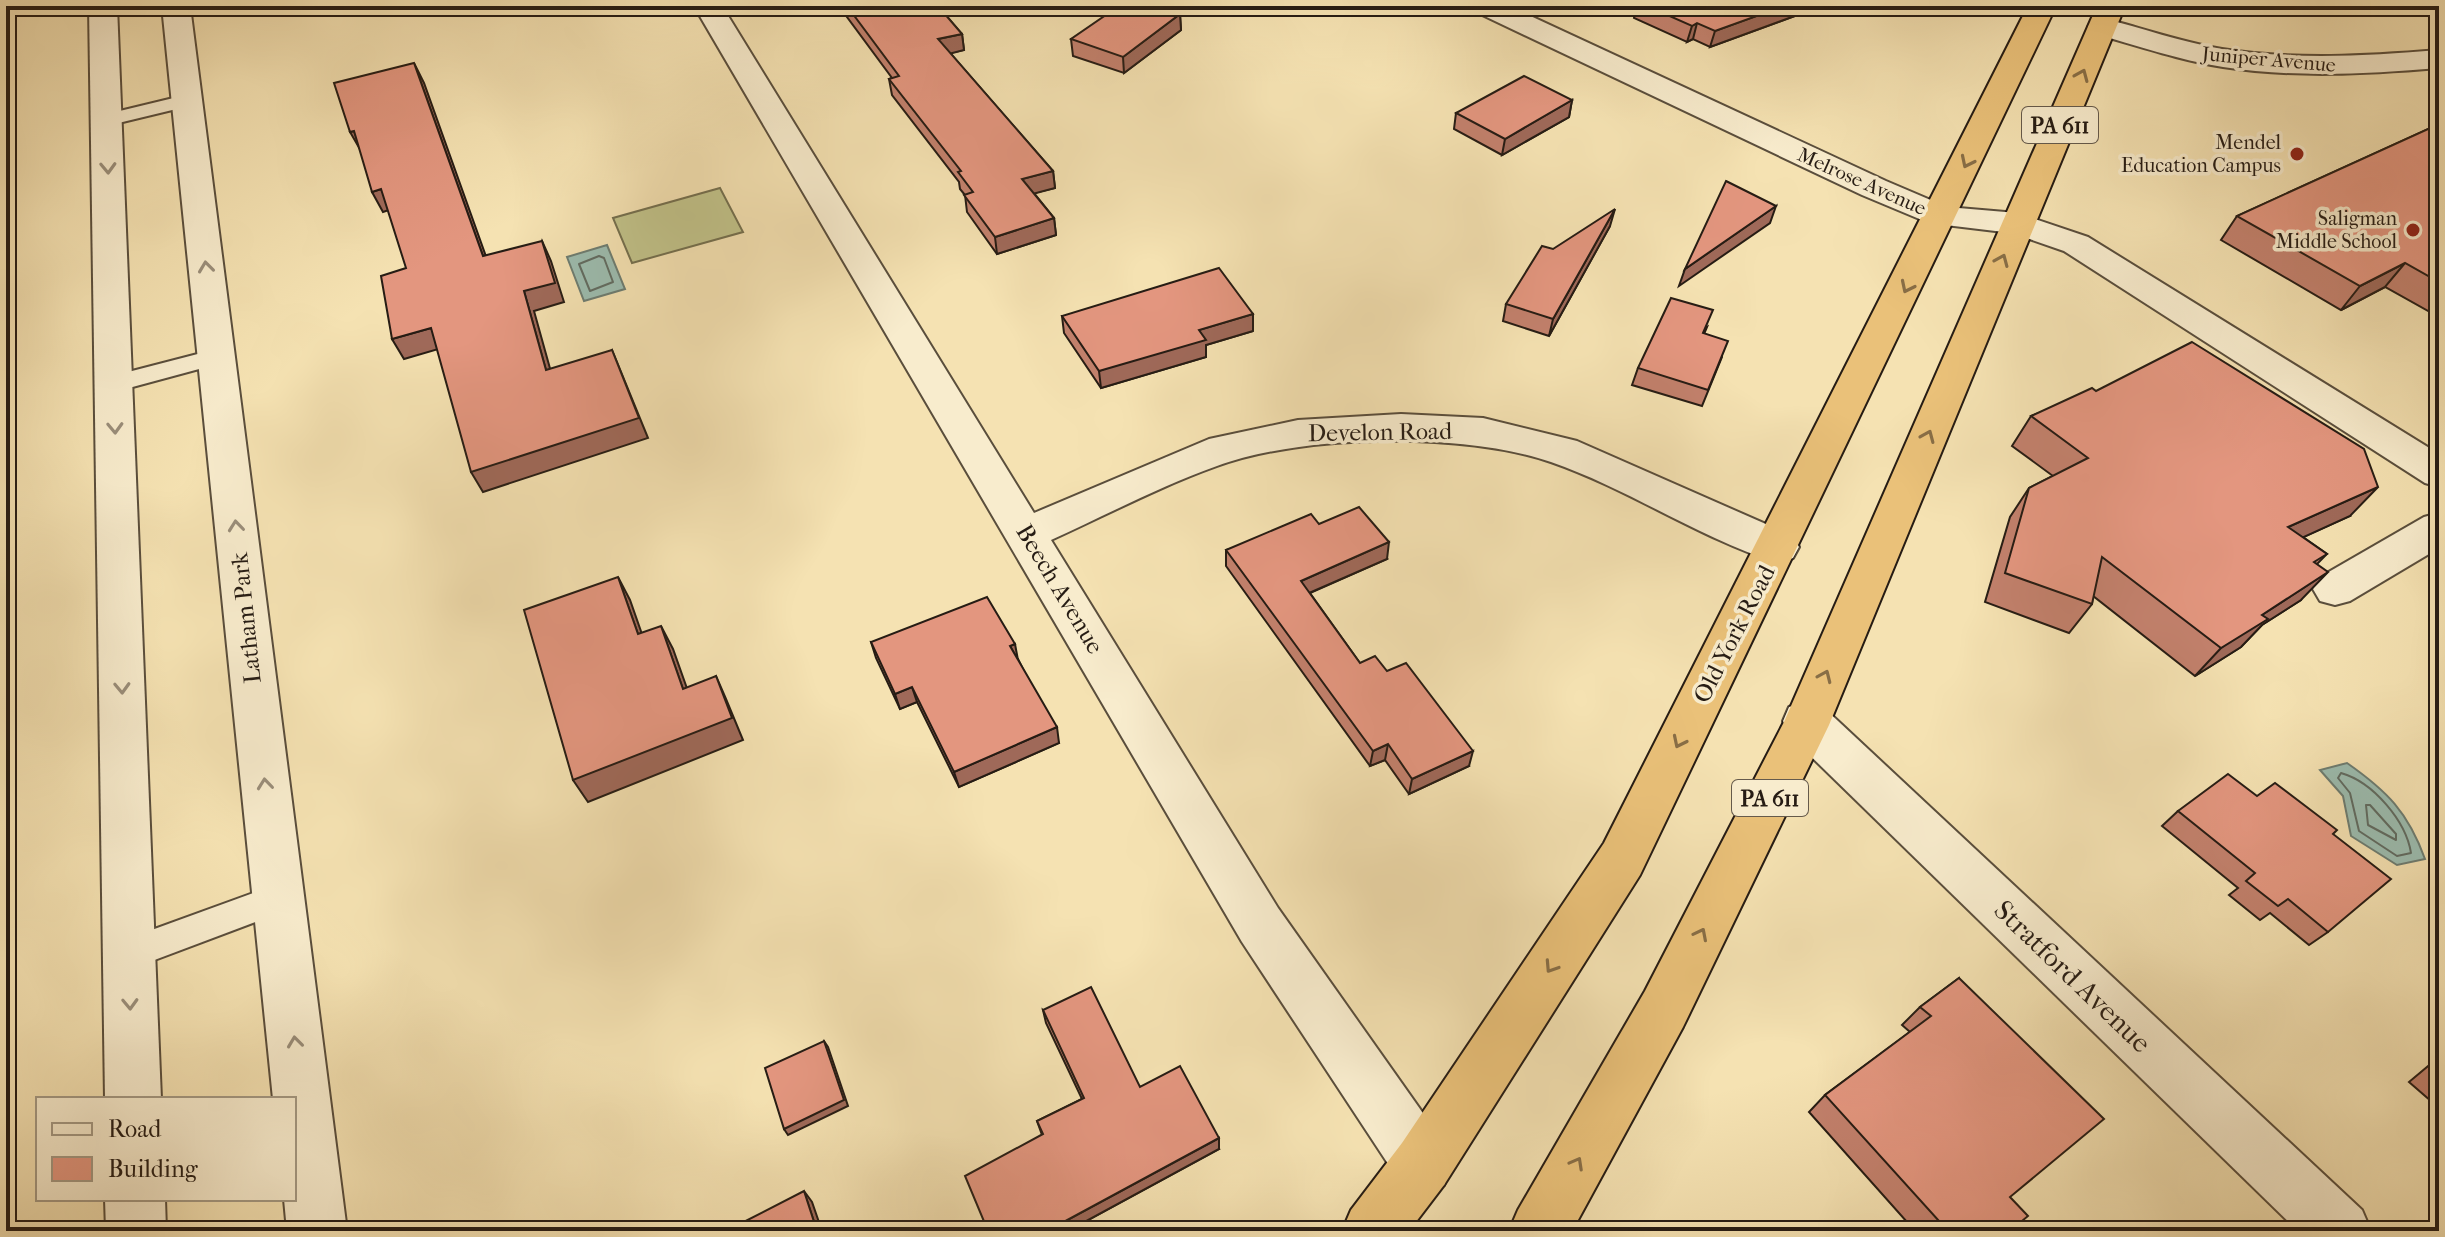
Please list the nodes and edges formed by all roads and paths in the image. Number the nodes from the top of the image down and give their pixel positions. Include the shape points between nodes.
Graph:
1 (103, 6) edge
2 (176, 6) edge
3 (708, 6) edge
4 (1486, 6) edge
5 (2041, 6) edge
6 (2107, 16) edge
7 (2439, 59) edge
8 (186, 101) junction
9 (106, 120) junction
10 (1941, 216) junction
11 (2017, 223) junction
12 (217, 357) junction
13 (114, 384) junction
14 (2439, 473) edge
15 (2439, 528) edge
16 (1027, 533) junction
17 (1778, 547) junction
18 (2335, 589) dead end
19 (1806, 721) junction
20 (278, 899) junction
21 (128, 954) junction
22 (133, 1097) edge
23 (1423, 1164) junction
24 (135, 1201) edge
25 (136, 1231) edge
26 (317, 1231) edge
27 (1372, 1231) edge
28 (1539, 1231) edge
29 (2341, 1231) edge

1 - 9 street
2 - 8 street, Latham Park
3 - 16 street, Beech Avenue
4 - 10 street, Melrose Avenue
5 -> 10 highway, Old York Road / PA 611
6 - 7 street, Juniper Avenue via 2192,53 2277,64 2354,66
11 -> 6 highway, PA 611
8 - 9 lane
12 -> 8 street, Latham Park
9 -> 13 street
10 - 11 street, Melrose Avenue
10 -> 17 highway, Old York Road / PA 611
11 - 14 street, Melrose Avenue via 2076,244
19 -> 11 highway, PA 611
12 - 13 lane
20 -> 12 street, Latham Park
13 -> 21 street
15 - 18 street
16 - 17 street, Develon Road via 1209,453 1298,434 1401,427 1483,431 1563,451
16 - 23 street, Beech Avenue via 1260,925
17 -> 23 highway, Old York Road / PA 611 via 1622,859
28 -> 19 highway, PA 611 via 1664,1009
19 - 29 street, Stratford Avenue
20 - 21 lane
26 -> 20 street, Latham Park
21 -> 22 street
23 - 27 highway, Old York Road / PA 611
24 - 25 street

